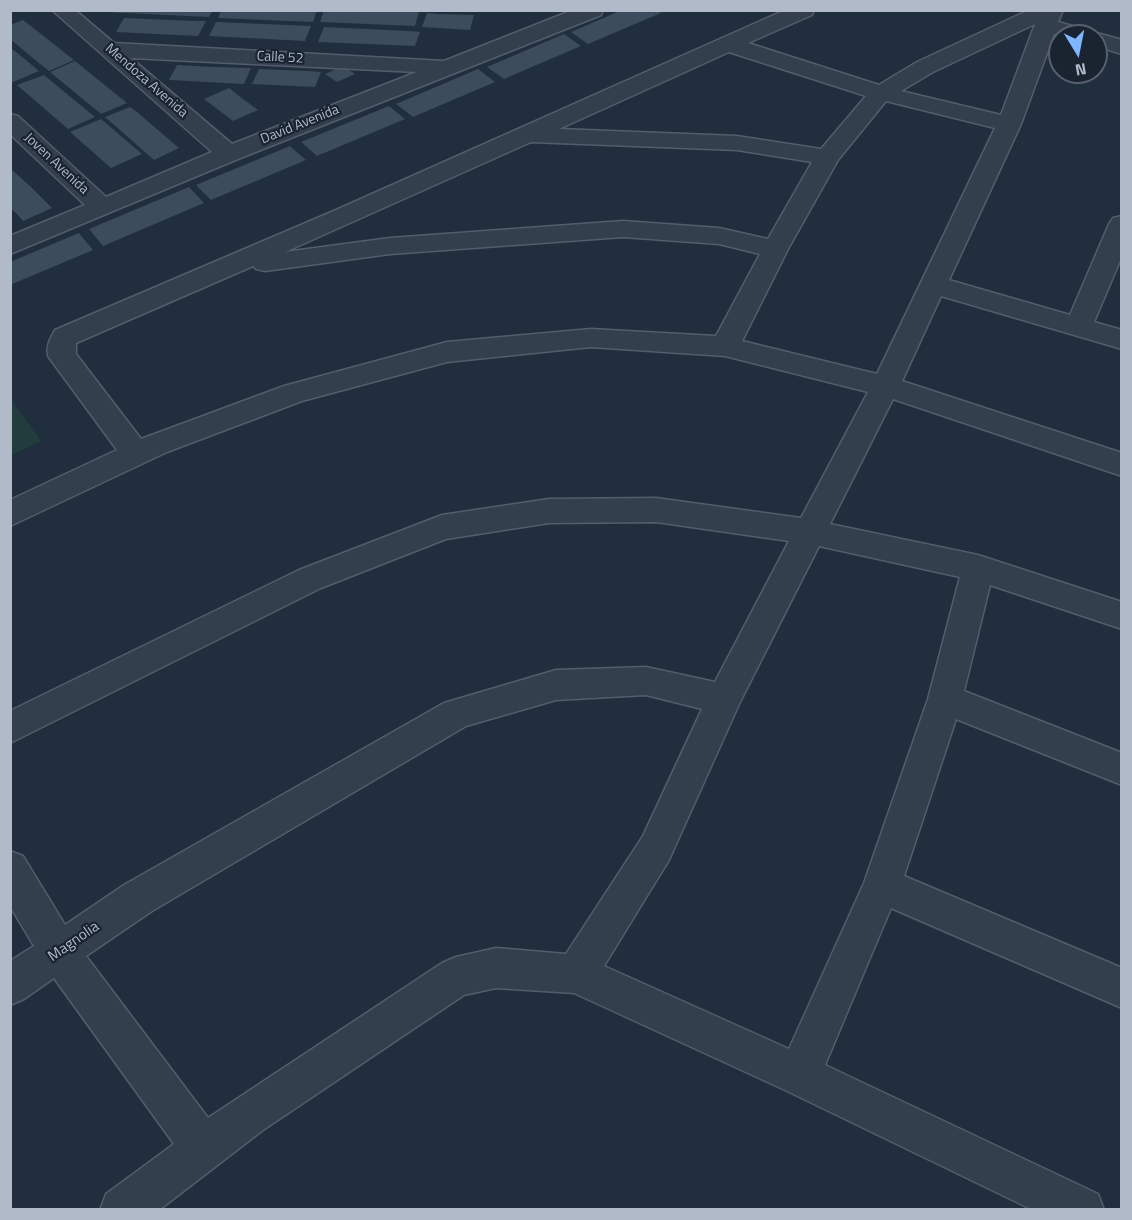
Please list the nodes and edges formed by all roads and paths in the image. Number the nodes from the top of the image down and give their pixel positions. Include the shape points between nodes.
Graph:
1 (62, 10) edge
2 (804, 10) edge
3 (584, 11) edge
4 (1048, 15) edge
5 (1063, 24) edge
6 (729, 44) junction
7 (111, 50) junction
8 (449, 66) junction
9 (881, 93) junction
10 (10, 121) edge
11 (1009, 124) junction
12 (525, 134) junction
13 (229, 154) junction
14 (826, 157) junction
15 (102, 207) junction
16 (1122, 224) edge
17 (10, 246) edge
18 (775, 249) junction
19 (224, 268) junction
20 (933, 284) junction
21 (1078, 328) junction
22 (1122, 340) edge
23 (725, 346) junction
24 (885, 386) junction
25 (136, 454) junction
26 (1122, 465) edge
27 (10, 514) edge
28 (808, 531) junction
29 (978, 568) junction
30 (1122, 616) edge
31 (724, 699) junction
32 (945, 699) junction
33 (10, 728) edge
34 (1122, 769) edge
35 (10, 869) edge
36 (882, 885) junction
37 (60, 953) junction
38 (576, 974) junction
39 (10, 985) edge
40 (1122, 988) edge
41 (800, 1075) junction
42 (204, 1149) junction
43 (122, 1209) edge
44 (1082, 1209) edge

1 - 7 street, Mendoza Avenida
2 - 6 street
3 - 8 street, David Avenida
4 - 5 street
4 - 9 street via 925,67
4 - 11 street
6 - 9 street
6 - 12 street
7 - 8 street, Calle 52
7 - 13 street, Mendoza Avenida
8 - 13 street, David Avenida
9 - 11 street
9 - 14 street
10 - 15 street, Joven Avenida
11 - 20 street
12 - 14 street via 736,143
12 - 19 street
13 - 15 street, David Avenida
14 - 18 street
15 - 17 street, David Avenida
16 - 21 street
18 - 19 street via 719,236 623,229 390,246
18 - 23 street
19 - 25 street via 65,338 60,346 62,356
20 - 21 street
20 - 24 street
21 - 22 street
23 - 24 street
23 - 25 street via 591,338 447,352 294,393
24 - 26 street
24 - 28 street
25 - 27 street
28 - 29 street
28 - 31 street
28 - 33 street via 656,510 549,511 442,527 310,579
29 - 30 street
29 - 32 street
31 - 37 street, Magnolia via 646,681 556,685 456,714 138,898
31 - 38 street via 656,848
32 - 34 street
32 - 36 street
35 - 37 street
36 - 40 street
36 - 41 street
37 - 39 street, Magnolia
37 - 42 street
38 - 41 street
38 - 42 street via 496,968 456,977 248,1115
41 - 44 street
42 - 43 street

